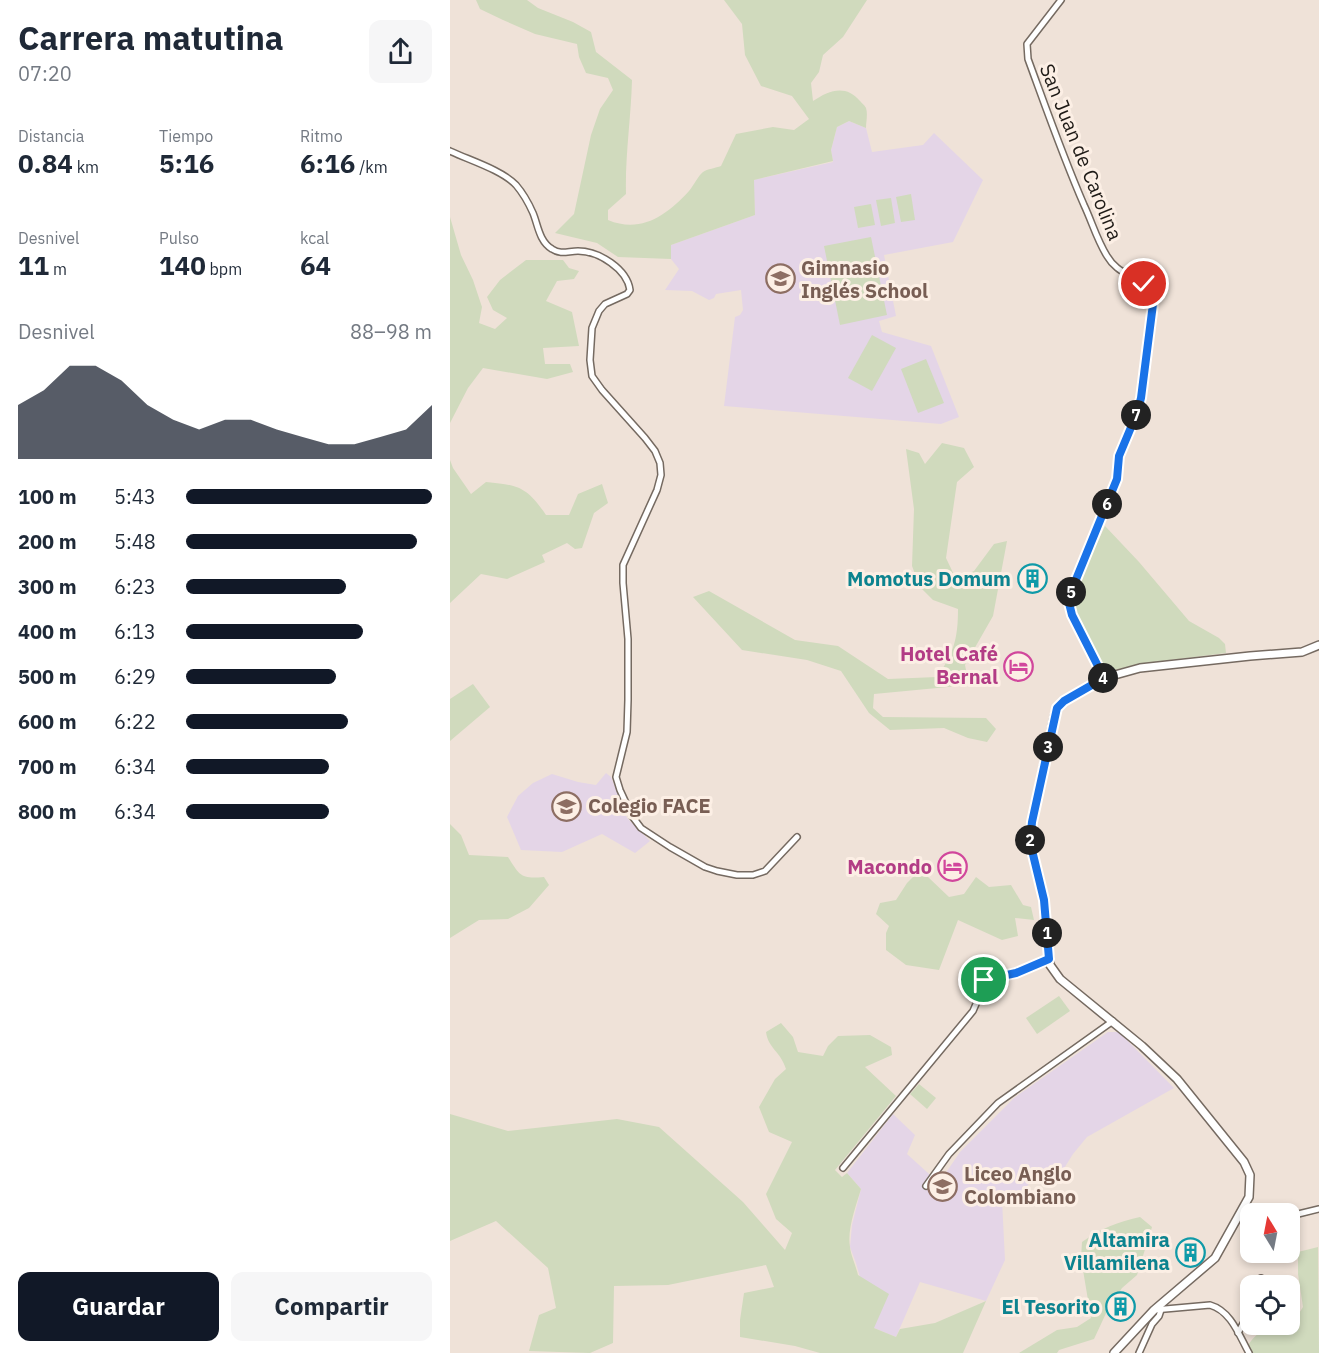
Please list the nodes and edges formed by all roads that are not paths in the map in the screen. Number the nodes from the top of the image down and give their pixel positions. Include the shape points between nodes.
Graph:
1 (1061, 0) edge
2 (450, 151) edge
3 (1319, 645) edge
4 (1104, 678) junction
5 (797, 837) dead end
6 (1049, 959) junction
7 (1113, 1021) junction
8 (843, 1168) dead end
9 (926, 1186) dead end
10 (1246, 1203) edge
11 (1319, 1209) edge
12 (1240, 1214) edge
13 (1300, 1214) edge
14 (1157, 1310) junction
15 (1240, 1329) edge
16 (1238, 1333) junction
17 (1114, 1353) edge
18 (1139, 1353) edge
19 (1249, 1353) edge

1 - 4 street, San Juan de Carolina via 1027,44 1028,59 1060,150 1106,255 1120,270 1144,284 1153,304 1137,413 1119,456 1117,479 1068,599
2 - 5 street via 516,185 543,240 551,248 562,253 580,251 606,260 629,285 627,294 599,311 592,328 590,360 592,376 656,451 660,463 657,490 623,565 628,639 627,732 616,777 632,816 641,828 705,867 737,875 765,871
3 - 4 street via 1302,652 1140,668
4 - 6 street via 1057,708 1032,822 1030,850 1044,900
6 - 7 street via 1060,979
6 - 8 street via 981,983 973,1011
7 - 9 street via 998,1103 949,1154
7 - 10 street via 1177,1079 1244,1162 1251,1186
11 - 13 street
12 - 14 street via 1215,1258
14 - 16 street via 1218,1307
14 - 17 street
14 - 18 street via 1159,1316
15 - 16 street
16 - 19 street

